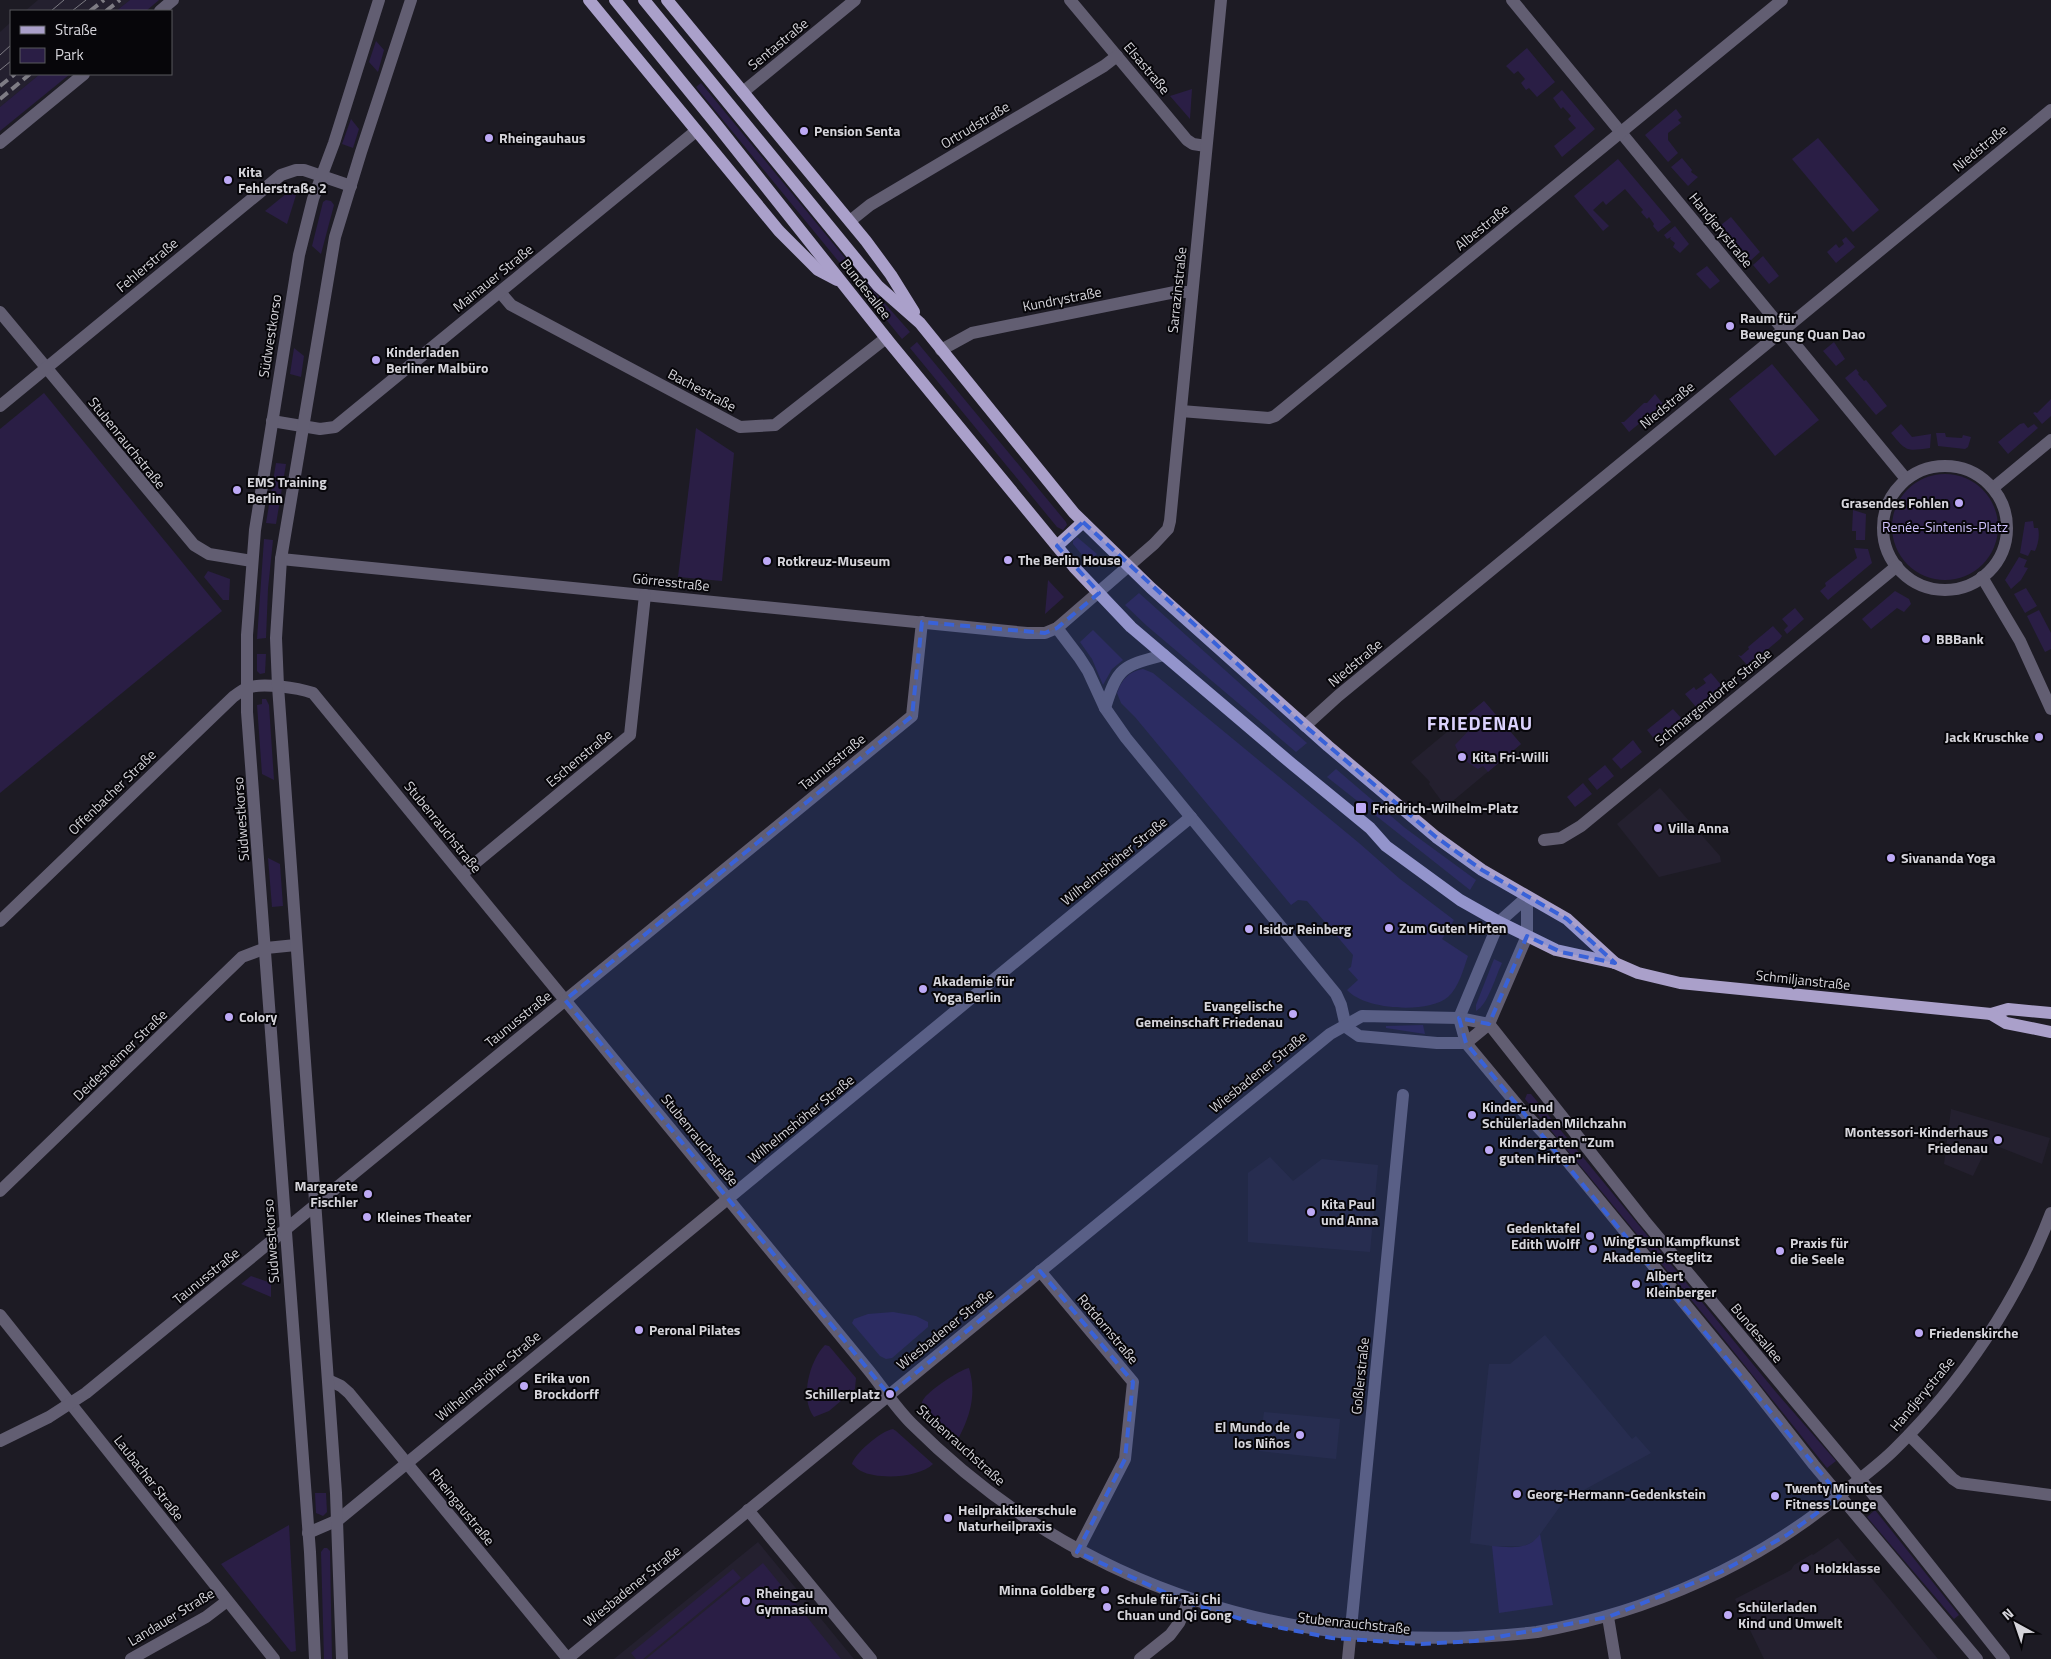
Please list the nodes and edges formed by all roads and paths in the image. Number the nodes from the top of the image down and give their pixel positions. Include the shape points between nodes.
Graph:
1 (174, 0) edge
2 (379, 0) edge
3 (411, 0) edge
4 (589, 0) edge
5 (615, 0) edge
6 (644, 0) edge
7 (667, 0) edge
8 (855, 0) edge
9 (1070, 0) edge
10 (1221, 0) edge
11 (1512, 0) edge
12 (1782, 0) edge
13 (161, 10) edge
14 (1116, 56) junction
15 (83, 75) edge
16 (743, 92) junction
17 (2051, 110) edge
18 (696, 131) junction
19 (1621, 132) junction
20 (0, 142) edge
21 (1206, 146) junction
22 (322, 176) junction
23 (351, 186) junction
24 (850, 221) junction
25 (842, 282) junction
26 (500, 292) junction
27 (1192, 292) junction
28 (0, 312) edge
29 (920, 323) junction
30 (1783, 330) junction
31 (886, 338) junction
32 (941, 350) junction
33 (46, 368) junction
34 (0, 406) edge
35 (1181, 411) junction
36 (272, 421) junction
37 (303, 426) junction
38 (2051, 440) edge
39 (1906, 479) junction
40 (1993, 488) junction
41 (1083, 522) junction
42 (1057, 546) junction
43 (281, 559) junction
44 (252, 561) junction
45 (1896, 566) junction
46 (1129, 567) junction
47 (1982, 577) junction
48 (1099, 593) junction
49 (645, 594) junction
50 (922, 622) junction
51 (1057, 628) junction
52 (1164, 655) junction
53 (278, 686) junction
54 (247, 688) junction
55 (1105, 708) junction
56 (2051, 709) edge
57 (1305, 726) junction
58 (1191, 817) junction
59 (1544, 840) dead end
60 (462, 874) junction
61 (1527, 897) junction
62 (0, 921) edge
63 (1499, 922) junction
64 (1527, 936) junction
65 (296, 946) junction
66 (266, 948) junction
67 (1615, 963) junction
68 (565, 1000) junction
69 (2051, 1013) edge
70 (1991, 1014) junction
71 (1458, 1018) junction
72 (1489, 1024) junction
73 (1346, 1027) junction
74 (2051, 1032) edge
75 (1466, 1043) junction
76 (1403, 1095) dead end
77 (0, 1191) edge
78 (728, 1198) junction
79 (314, 1205) junction
80 (2051, 1213) edge
81 (286, 1229) junction
82 (1040, 1271) junction
83 (0, 1315) edge
84 (328, 1380) junction
85 (889, 1395) junction
86 (70, 1404) junction
87 (1909, 1436) junction
88 (0, 1441) edge
89 (406, 1463) junction
90 (1860, 1479) junction
91 (2051, 1495) edge
92 (1840, 1496) junction
93 (748, 1510) junction
94 (338, 1520) junction
95 (308, 1533) junction
96 (1077, 1552) junction
97 (228, 1601) junction
98 (1188, 1603) junction
99 (1608, 1617) junction
100 (1349, 1640) junction
101 (131, 1659) edge
102 (274, 1659) edge
103 (314, 1659) edge
104 (342, 1659) edge
105 (567, 1659) edge
106 (871, 1659) edge
107 (1140, 1659) edge
108 (1348, 1659) edge
109 (1615, 1659) edge
110 (1977, 1659) edge
111 (2004, 1659) edge

1 - 13 street
2 - 22 street, Südwestkorso
3 - 23 street
4 - 18 main road
5 - 25 main road, Bundesallee
6 - 29 main road, Bundesallee via 878,286
7 - 16 main road
8 - 16 street, Sentastraße
9 - 14 street, Elsastraße
10 - 21 street, Sarrazinstraße
11 - 19 street, Handjerystraße
12 - 19 street, Albestraße
14 - 21 street, Elsastraße via 1187,140
14 - 24 street, Ortrudstraße via 870,205
15 - 20 street
16 - 24 main road
17 - 30 street, Niedstraße
18 - 25 main road via 779,231 818,270
18 - 26 street, Mainauer Straße
19 - 30 street, Handjerystraße
19 - 35 street, Albestraße via 1275,416
21 - 27 street, Sarrazinstraße
22 - 23 street, Fehlerstraße
22 - 33 street, Fehlerstraße via 296,170 281,175
22 - 36 street, Südwestkorso via 301,246
23 - 37 street via 335,237
24 - 29 main road via 891,275
25 - 31 main road, Bundesallee
26 - 31 street, Bachestraße via 511,305 740,427 775,425
26 - 37 street, Mainauer Straße via 335,427
27 - 32 street, Kundrystraße via 1175,292 972,333
27 - 35 street, Sarrazinstraße
28 - 33 street, Stubenrauchstraße
29 - 32 main road, Bundesallee
30 - 39 street, Handjerystraße
30 - 57 street, Niedstraße
31 - 42 main road, Bundesallee
32 - 41 main road, Bundesallee
33 - 34 street, Fehlerstraße
33 - 44 street, Stubenrauchstraße via 194,546 209,554
35 - 46 street, Sarrazinstraße via 1168,529
36 - 37 street, Mainauer Straße
36 - 44 street, Südwestkorso
37 - 43 street
38 - 40 street
39 - 40 street via 1929,468 1951,466 1982,477
39 - 45 street via 1889,502 1883,526 1887,551
40 - 47 street via 2006,513 2008,526 1996,564
41 - 42 main road
41 - 46 main road, Bundesallee
42 - 48 main road, Bundesallee
43 - 49 street, Görresstraße
43 - 53 street via 276,638
44 - 54 street, Südwestkorso
45 - 47 street via 1909,578 1937,589 1955,589
45 - 59 street, Schmargendorfer Straße via 1581,826 1561,838
46 - 48 street, Sarrazinstraße
46 - 57 main road
47 - 56 street via 2020,641
48 - 51 street
48 - 52 main road
49 - 50 street, Görresstraße
49 - 60 street, Eschenstraße via 630,735
50 - 51 street, Görresstraße via 1031,633 1045,633
50 - 68 street, Taunusstraße via 912,716
51 - 55 street via 1088,671
52 - 55 street via 1135,662 1119,673
52 - 63 main road via 1370,828 1386,846 1460,900
53 - 54 street
53 - 60 street, Stubenrauchstraße via 313,693
53 - 65 street
54 - 62 street, Offenbacher Straße via 233,697
54 - 66 street, Südwestkorso
55 - 58 street
57 - 61 main road via 1449,846
58 - 73 street via 1336,994
58 - 78 street, Wilhelmshöher Straße
60 - 68 street, Stubenrauchstraße
61 - 63 street
61 - 64 street
61 - 67 main road, Schmiljanstraße via 1567,919
63 - 64 main road
63 - 71 street
64 - 67 main road, Schmiljanstraße via 1561,952
64 - 72 street
65 - 66 street
65 - 79 street
66 - 77 street, Deidesheimer Straße via 242,957
66 - 81 street, Südwestkorso
67 - 70 main road, Schmiljanstraße via 1638,973 1680,983
68 - 78 street, Stubenrauchstraße
68 - 79 street, Taunusstraße
69 - 70 main road, Schmiljanstraße via 2008,1009
70 - 74 main road, Schmiljanstraße via 2006,1023
71 - 72 street
71 - 73 street via 1362,1016
71 - 75 street
72 - 75 street
72 - 90 street, Bundesallee via 1644,1220
73 - 75 street via 1359,1036
73 - 82 street, Wiesbadener Straße via 1318,1042
75 - 92 street via 1571,1165
76 - 100 street, Goßlerstraße
78 - 85 street, Stubenrauchstraße
78 - 89 street, Wilhelmshöher Straße
79 - 81 street, Taunusstraße
79 - 84 street
80 - 87 street, Handjerystraße via 2028,1264 1988,1334 1941,1400
81 - 86 street, Taunusstraße
81 - 95 street, Südwestkorso
82 - 85 street, Wiesbadener Straße
82 - 96 street, Rotdornstraße via 1133,1382 1125,1459
83 - 86 street, Laubacher Straße
84 - 89 street, Rheingaustraße via 349,1393
84 - 94 street
85 - 93 street, Wiesbadener Straße
85 - 96 street, Stubenrauchstraße via 908,1420 954,1462 1022,1516
86 - 88 street, Taunusstraße
86 - 97 street, Laubacher Straße
87 - 90 street, Handjerystraße
87 - 91 street via 1960,1483
89 - 94 street, Wilhelmshöher Straße
89 - 105 street, Rheingaustraße
90 - 92 street, Handjerystraße
90 - 111 street, Bundesallee
92 - 99 street, Stubenrauchstraße via 1787,1535 1721,1572
92 - 110 street
93 - 105 street, Wiesbadener Straße
93 - 106 street
94 - 95 street
94 - 104 street
95 - 103 street, Südwestkorso
96 - 98 street, Stubenrauchstraße via 1139,1584
97 - 101 street, Landauer Straße
97 - 102 street, Laubacher Straße
98 - 100 street, Stubenrauchstraße via 1287,1631
98 - 107 street via 1170,1635
99 - 100 street, Stubenrauchstraße via 1475,1641 1421,1644
99 - 109 street
100 - 108 street, Goßlerstraße

